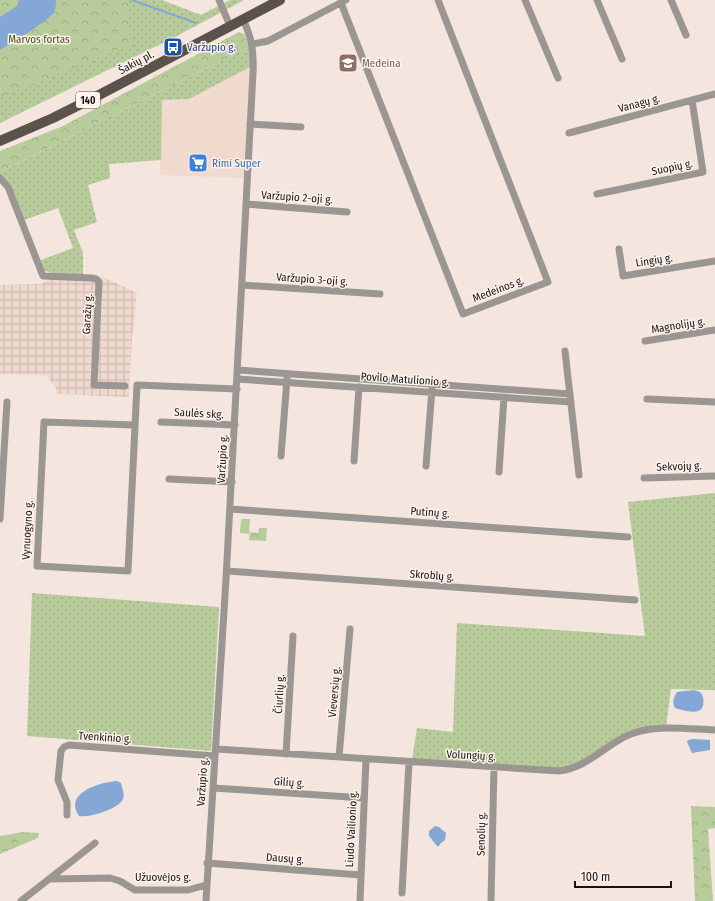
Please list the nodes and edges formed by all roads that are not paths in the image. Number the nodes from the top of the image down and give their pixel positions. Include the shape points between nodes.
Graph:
1 (219, 0) edge
2 (280, 0) edge
3 (438, 0) edge
4 (525, 0) edge
5 (597, 0) edge
6 (671, 0) edge
7 (343, 1) edge
8 (243, 19) junction
9 (230, 26) junction
10 (686, 35) dead end
11 (253, 44) junction
12 (622, 59) dead end
13 (558, 78) dead end
14 (715, 94) edge
15 (692, 100) junction
16 (250, 124) junction
17 (301, 127) dead end
18 (569, 134) dead end
19 (0, 141) edge
20 (0, 178) edge
21 (597, 194) dead end
22 (246, 204) junction
23 (347, 212) dead end
24 (619, 249) dead end
25 (715, 261) edge
26 (242, 285) junction
27 (380, 294) dead end
28 (715, 330) edge
29 (646, 342) dead end
30 (565, 352) dead end
31 (238, 370) junction
32 (287, 374) junction
33 (237, 378) junction
34 (287, 382) junction
35 (433, 384) junction
36 (125, 386) dead end
37 (359, 387) junction
38 (237, 389) junction
39 (432, 392) junction
40 (570, 394) junction
41 (504, 397) junction
42 (647, 399) dead end
43 (7, 402) dead end
44 (571, 402) junction
45 (715, 402) edge
46 (161, 422) dead end
47 (235, 425) junction
48 (135, 426) junction
49 (281, 456) dead end
50 (354, 461) dead end
51 (426, 466) dead end
52 (499, 472) dead end
53 (579, 475) dead end
54 (715, 476) edge
55 (644, 478) dead end
56 (169, 479) dead end
57 (232, 482) junction
58 (230, 509) junction
59 (0, 519) edge
60 (628, 537) dead end
61 (227, 571) junction
62 (636, 600) dead end
63 (350, 629) dead end
64 (293, 636) dead end
65 (715, 730) edge
66 (216, 753) junction
67 (286, 754) junction
68 (339, 757) junction
69 (366, 759) junction
70 (409, 762) junction
71 (494, 767) junction
72 (213, 788) junction
73 (364, 798) junction
74 (67, 815) dead end
75 (95, 843) dead end
76 (208, 863) junction
77 (360, 875) junction
78 (50, 879) junction
79 (206, 885) junction
80 (402, 893) dead end
81 (21, 901) edge
82 (206, 901) edge
83 (360, 901) edge
84 (491, 901) edge

1 - 9 street
2 - 8 main road, Šakių pl. / 140
3 - 7 street, Medeinos g. via 548,282 463,314
4 - 13 street
5 - 12 street
6 - 10 street
7 - 11 street via 268,41
8 - 9 main road, Šakių pl. / 140
8 - 11 street, Varžupio g.
9 - 19 main road, Šakių pl. / 140 via 53,118
11 - 16 street, Varžupio g.
14 - 15 street, Vanagų g.
15 - 18 street, Vanagų g.
15 - 21 street, Suopių g. via 703,172
16 - 17 street
16 - 22 street, Varžupio g.
20 - 36 street, Garažų g. via 8,187 43,276 92,278 99,282 94,385
22 - 23 street, Varžupio 2-oji g.
22 - 26 street, Varžupio g.
24 - 25 street, Lingių g. via 623,276
26 - 27 street, Varžupio 3-oji g.
26 - 31 street, Varžupio g.
28 - 29 street, Magnolijų g.
30 - 40 street
31 - 32 street, Povilo Matulionio g.
31 - 33 street, Varžupio g.
32 - 34 street
32 - 35 street, Povilo Matulionio g.
33 - 34 street, Povilo Matulionio g.
33 - 38 street, Varžupio g.
34 - 37 street, Povilo Matulionio g.
34 - 49 street
35 - 39 street
35 - 40 street, Povilo Matulionio g.
37 - 39 street, Povilo Matulionio g.
37 - 50 street
38 - 47 street, Varžupio g.
38 - 48 street, Vynuogyno g. via 137,385
39 - 41 street, Povilo Matulionio g.
39 - 51 street
40 - 44 street
41 - 44 street, Povilo Matulionio g.
41 - 52 street
42 - 45 street
43 - 59 street
44 - 53 street
46 - 47 street, Saulės skg.
47 - 57 street, Varžupio g.
48 - 48 street, Vynuogyno g. via 128,570 37,566 44,422
54 - 55 street, Sekvojų g.
56 - 57 street
57 - 58 street, Varžupio g.
58 - 60 street, Putinų g.
58 - 61 street, Varžupio g.
61 - 62 street, Skroblų g.
61 - 66 street, Varžupio g.
63 - 68 street, Vieversių g.
64 - 67 street, Čiurlių g.
65 - 71 street, Volungių g. via 644,730 624,737 586,762 568,770 548,772
66 - 67 street, Volungių g.
66 - 72 street, Varžupio g.
66 - 74 street, Tvenkinio g. via 69,745 64,747 61,751 58,780 67,802
67 - 68 street, Volungių g.
68 - 69 street, Volungių g.
69 - 70 street, Volungių g.
69 - 73 street, Liudo Vailionio g.
70 - 71 street, Volungių g.
70 - 80 street
71 - 84 street, Senolių g.
72 - 73 street, Gilių g.
72 - 76 street, Varžupio g.
73 - 77 street, Liudo Vailionio g.
75 - 78 street
76 - 77 street, Dausų g.
76 - 79 street, Varžupio g.
77 - 83 street, Liudo Vailionio g.
78 - 79 street, Užuovėjos g. via 110,878 135,890 188,890
78 - 81 street
79 - 82 street, Varžupio g.

